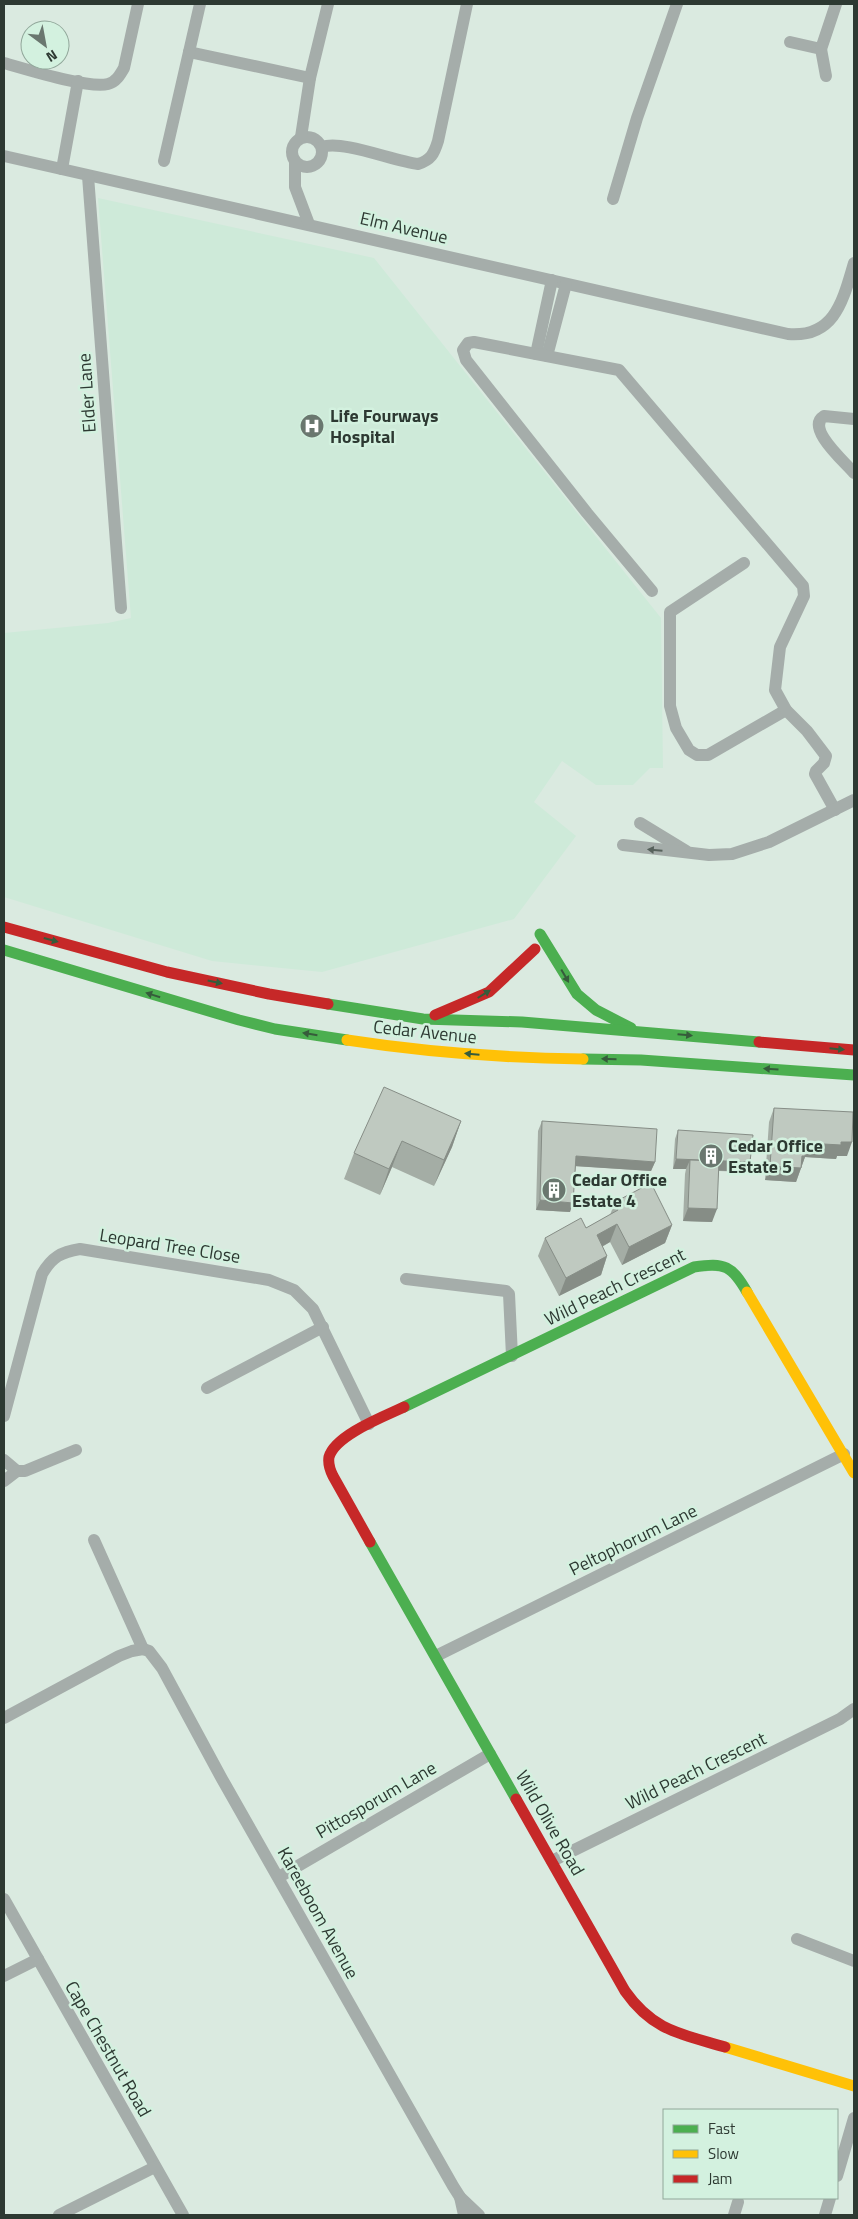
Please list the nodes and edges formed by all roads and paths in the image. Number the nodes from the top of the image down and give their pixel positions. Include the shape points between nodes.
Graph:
1 (138, 4) edge
2 (200, 4) edge
3 (328, 4) edge
4 (467, 4) edge
5 (677, 4) edge
6 (836, 4) edge
7 (790, 42) dead end
8 (821, 50) junction
9 (189, 52) junction
10 (4, 63) edge
11 (826, 76) dead end
12 (310, 78) junction
13 (78, 81) junction
14 (301, 138) junction
15 (322, 147) junction
16 (4, 156) edge
17 (164, 162) dead end
18 (295, 162) junction
19 (62, 169) junction
20 (88, 176) junction
21 (613, 200) dead end
22 (309, 224) junction
23 (854, 263) edge
24 (552, 280) junction
25 (566, 284) junction
26 (542, 355) junction
27 (854, 419) edge
28 (854, 473) edge
29 (744, 563) dead end
30 (652, 591) dead end
31 (121, 608) dead end
32 (786, 710) junction
33 (854, 800) edge
34 (835, 810) junction
35 (640, 824) dead end
36 (623, 846) dead end
37 (688, 852) junction
38 (4, 927) edge
39 (540, 934) dead end
40 (535, 948) dead end
41 (4, 950) edge
42 (423, 1019) junction
43 (636, 1031) junction
44 (854, 1050) edge
45 (854, 1075) edge
46 (406, 1279) dead end
47 (323, 1327) junction
48 (512, 1356) junction
49 (207, 1388) dead end
50 (4, 1416) edge
51 (369, 1424) junction
52 (76, 1450) dead end
53 (332, 1450) joint
54 (844, 1454) junction
55 (9, 1468) edge
56 (854, 1473) edge
57 (4, 1481) edge
58 (94, 1540) dead end
59 (143, 1649) junction
60 (436, 1656) junction
61 (854, 1709) edge
62 (4, 1718) edge
63 (490, 1754) junction
64 (552, 1861) junction
65 (279, 1877) junction
66 (4, 1899) edge
67 (797, 1939) dead end
68 (38, 1959) junction
69 (854, 1960) edge
70 (4, 1976) edge
71 (854, 2086) edge
72 (854, 2118) edge
73 (155, 2167) junction
74 (838, 2173) edge
75 (460, 2197) junction
76 (830, 2199) edge
77 (738, 2202) dead end
78 (59, 2215) edge
79 (183, 2215) edge
80 (464, 2215) edge
81 (479, 2215) edge
82 (734, 2215) edge
83 (825, 2215) edge

1 - 13 street via 120,76 107,84
2 - 9 street
3 - 12 street
4 - 15 street via 438,141 429,160 418,164 345,146 330,144
5 - 21 street via 640,109
6 - 8 street
7 - 8 street
8 - 11 street
9 - 12 street
9 - 17 street
10 - 13 street
12 - 14 street
13 - 19 street
14 - 15 street via 314,138
14 - 18 street via 292,146
15 - 18 street via 317,164 306,168
16 - 19 street, Elm Avenue
18 - 22 street via 295,187
19 - 20 street, Elm Avenue
20 - 22 street, Elm Avenue
20 - 31 street, Elder Lane
22 - 24 street, Elm Avenue
23 - 25 street, Elm Avenue via 844,295 832,317 820,330 797,335
24 - 25 street, Elm Avenue
24 - 26 street
25 - 26 street
26 - 30 street via 474,342 468,343 464,350 466,360
26 - 32 street via 620,370 802,586 804,596 780,647 774,690
27 - 28 street via 824,416 818,426 822,436
29 - 32 street via 670,612 670,706 676,728 689,750 697,756 708,755
32 - 34 street via 826,756 815,774
33 - 34 street
34 - 37 street via 747,850 722,855
35 - 37 street
37 -> 36 street
38 -> 42 main road, Cedar Avenue via 167,972 269,994
39 -> 43 main road via 578,994 596,1010
42 -> 40 main road via 489,992
45 -> 41 main road, Cedar Avenue via 641,1060 520,1058 356,1042 239,1020
42 - 43 main road, Cedar Avenue via 522,1022
43 -> 44 main road, Cedar Avenue
46 - 48 street via 506,1291 509,1294
47 - 49 street
47 - 50 street, Leopard Tree Close via 313,1309 294,1290 269,1280 98,1250 66,1252 56,1255 42,1274
47 - 51 street, Leopard Tree Close
48 - 51 main road, Wild Peach Crescent
48 - 54 main road, Wild Peach Crescent via 694,1267 724,1266 736,1274
51 - 53 main road, Wild Peach Crescent
52 - 55 street via 25,1471
53 - 60 main road, Wild Olive Road via 329,1464 332,1473
54 - 56 main road, Wild Peach Crescent
54 - 60 street, Peltophorum Lane
55 - 57 street
58 - 59 street
59 - 62 street via 119,1656
59 - 65 street, Kareeboom Avenue via 149,1651 162,1668
60 - 63 main road, Wild Olive Road
61 - 64 street, Wild Peach Crescent via 840,1719
63 - 64 main road, Wild Olive Road
63 - 65 street, Pittosporum Lane
64 - 71 main road, Wild Olive Road via 625,1991 648,2019 674,2032
65 - 75 street, Kareeboom Avenue
66 - 68 street, Cape Chestnut Road
67 - 69 street
68 - 70 street
68 - 73 street, Cape Chestnut Road
72 - 74 street
73 - 78 street
73 - 79 street, Cape Chestnut Road
75 - 80 street, Kareeboom Avenue
75 - 81 street, Kareeboom Avenue
76 - 83 street
77 - 82 street

